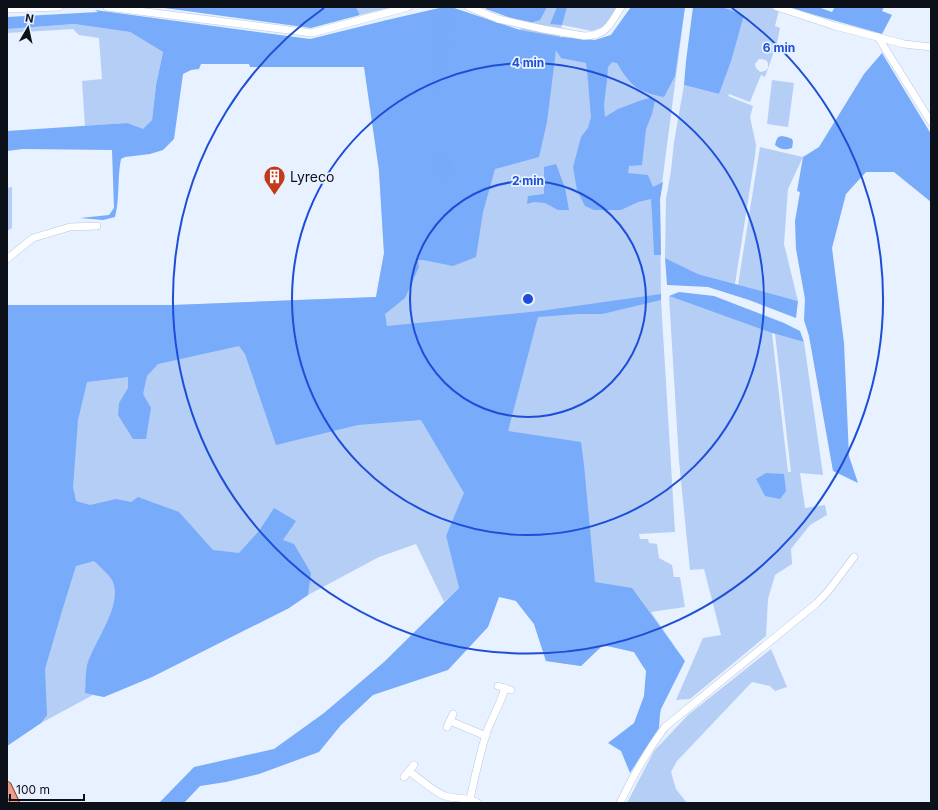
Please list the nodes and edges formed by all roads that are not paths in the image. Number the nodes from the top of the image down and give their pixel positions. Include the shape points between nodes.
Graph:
1 (59, 7) edge
2 (107, 7) edge
3 (408, 7) edge
4 (469, 7) edge
5 (621, 7) edge
6 (777, 7) edge
7 (7, 9) edge
8 (878, 37) junction
9 (931, 47) edge
10 (931, 122) edge
11 (97, 226) dead end
12 (7, 258) edge
13 (854, 557) dead end
14 (505, 688) dead end
15 (450, 720) dead end
16 (486, 736) junction
17 (409, 771) dead end
18 (7, 786) edge
19 (7, 797) edge
20 (470, 799) junction
21 (10, 803) edge
22 (15, 803) edge
23 (478, 803) edge
24 (620, 803) edge

1 - 7 street
2 - 3 street via 312,33
4 - 5 street via 498,18 543,29 591,36 604,32
6 - 8 street
8 - 9 street via 904,44
8 - 10 street
11 - 12 street via 70,227 33,238
13 - 24 street via 817,604 665,727 641,762
14 - 16 street
15 - 16 street
16 - 20 street
17 - 20 street via 444,795
18 - 22 main road
19 - 21 main road
20 - 23 street

